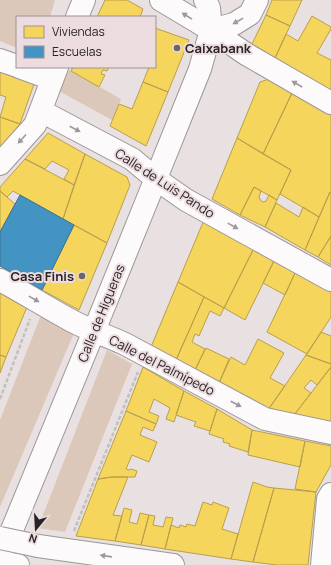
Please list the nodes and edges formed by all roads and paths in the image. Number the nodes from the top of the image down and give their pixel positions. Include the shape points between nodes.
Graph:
1 (84, 0) edge
2 (161, 0) edge
3 (205, 0) edge
4 (256, 0) edge
5 (77, 16) edge
6 (211, 30) junction
7 (0, 60) edge
8 (16, 66) edge
9 (24, 68) edge
10 (54, 73) edge
11 (331, 103) edge
12 (41, 111) junction
13 (0, 164) edge
14 (156, 179) junction
15 (0, 280) edge
16 (331, 280) edge
17 (32, 315) dead end
18 (94, 331) junction
19 (138, 371) dead end
20 (0, 399) edge
21 (331, 433) edge
22 (331, 494) edge
23 (0, 538) edge
24 (71, 538) dead end
25 (0, 556) edge
26 (0, 562) edge
27 (18, 565) edge
28 (173, 565) edge
29 (322, 565) edge

1 - 5 street
6 -> 2 street
3 - 6 street via 209,8
4 -> 6 street via 250,14 234,24
11 -> 6 street via 246,54
6 - 14 street, Calle de Higueras via 200,69
7 - 8 street
9 - 10 street
10 - 12 street
12 -> 13 street via 36,125
12 -> 14 street, Calle de Luis Pando via 132,158
14 -> 16 street, Calle de Luis Pando via 186,200
14 - 18 street, Calle de Higueras
15 -> 18 street, Calle del Palmípedo
17 - 20 path
18 -> 21 street, Calle del Palmípedo via 125,344 266,419
18 - 25 street, Calle de Higueras
19 - 24 path
22 - 29 street via 328,499
28 -> 23 street, bridge via 38,546
26 - 27 street

